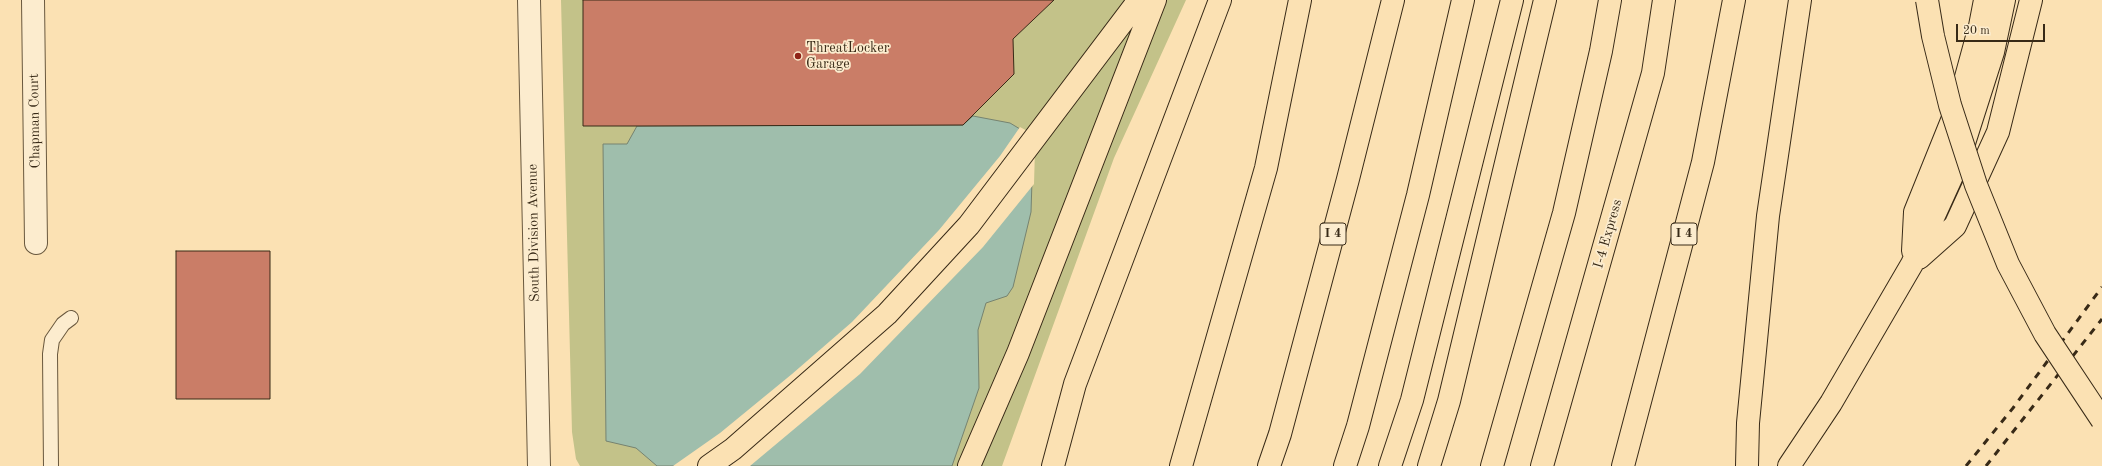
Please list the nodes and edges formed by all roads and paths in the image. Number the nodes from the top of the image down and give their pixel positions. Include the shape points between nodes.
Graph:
1 (33, 0) edge
2 (529, 0) edge
3 (1139, 0) edge
4 (1155, 0) edge
5 (1220, 0) edge
6 (1300, 0) edge
7 (1393, 0) edge
8 (1462, 0) edge
9 (1512, 0) edge
10 (1545, 0) edge
11 (1610, 0) edge
12 (1664, 0) edge
13 (1734, 0) edge
14 (1800, 0) edge
15 (1927, 0) edge
16 (1984, 0) edge
17 (2004, 0) edge
18 (2031, 0) edge
19 (36, 243) dead end
20 (1912, 264) junction
21 (72, 318) dead end
22 (2102, 420) edge
23 (51, 466) edge
24 (539, 466) edge
25 (709, 466) edge
26 (969, 466) edge
27 (1053, 466) edge
28 (1181, 466) edge
29 (1269, 466) edge
30 (1345, 466) edge
31 (1390, 466) edge
32 (1429, 466) edge
33 (1492, 466) edge
34 (1542, 466) edge
35 (1623, 466) edge
36 (1747, 466) edge
37 (1789, 466) edge

1 - 19 street, Chapman Court
2 - 24 street, South Division Avenue
3 - 25 highway via 970,224 887,314 733,449
4 - 26 highway via 1018,353
5 - 27 highway via 1075,384
6 - 28 highway via 1266,168
7 - 29 highway, I 4 via 1342,202 1280,434
8 - 30 highway via 1418,195 1358,426
9 - 31 highway via 1412,400
10 - 32 highway via 1449,401
11 - 33 highway via 1602,51 1564,213
12 - 34 highway, I-4 Express via 1653,73
13 - 35 highway, I 4 via 1703,162
14 - 36 highway via 1768,216 1748,423
15 - 22 highway, bridge via 1950,105 1976,185 2008,264 2045,334
16 - 20 highway via 1980,26 1959,103 1915,212
17 - 20 highway via 1993,52 1957,165
18 - 20 highway via 1998,132 1955,226
20 - 37 highway via 1831,403
21 - 23 lane via 63,324 54,336 50,354

